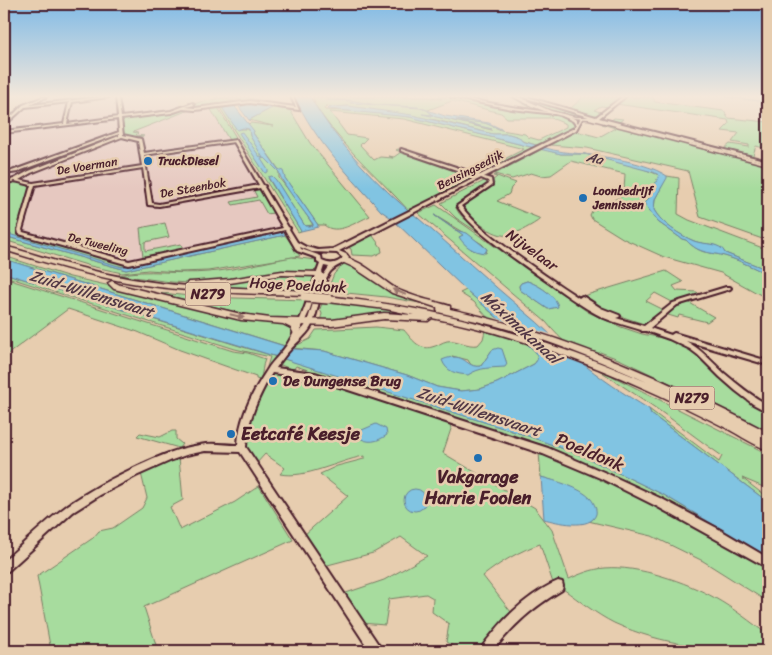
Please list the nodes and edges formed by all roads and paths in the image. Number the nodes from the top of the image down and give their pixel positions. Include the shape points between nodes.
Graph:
1 (43, 128) edge
2 (120, 128) edge
3 (577, 128) edge
4 (628, 128) edge
5 (4, 132) edge
6 (120, 133) junction
7 (402, 150) dead end
8 (142, 154) junction
9 (768, 163) edge
10 (143, 167) junction
11 (14, 171) junction
12 (4, 173) edge
13 (25, 174) junction
14 (482, 177) junction
15 (20, 178) junction
16 (15, 180) junction
17 (26, 182) junction
18 (4, 183) edge
19 (33, 184) junction
20 (262, 186) junction
21 (288, 228) junction
22 (362, 236) junction
23 (4, 248) edge
24 (334, 251) junction
25 (4, 254) edge
26 (321, 255) junction
27 (344, 257) junction
28 (322, 264) junction
29 (332, 266) junction
30 (321, 278) junction
31 (128, 281) junction
32 (112, 283) junction
33 (728, 288) dead end
34 (306, 295) junction
35 (328, 296) junction
36 (582, 298) dead end
37 (462, 314) junction
38 (284, 322) junction
39 (305, 323) junction
40 (473, 323) junction
41 (646, 329) junction
42 (297, 332) junction
43 (692, 343) junction
44 (290, 346) junction
45 (569, 346) joint
46 (615, 363) joint
47 (768, 363) edge
48 (270, 370) junction
49 (768, 409) edge
50 (768, 437) edge
51 (768, 445) edge
52 (242, 448) junction
53 (768, 564) edge
54 (4, 567) edge
55 (558, 586) dead end
56 (376, 651) edge
57 (486, 651) edge

1 - 5 street
2 - 6 street
3 - 14 street, Beusingsedijk
4 - 9 main road
6 - 8 street via 140,140
6 - 11 street
6 - 13 street
7 - 14 street
8 - 10 street, De Steenbok
8 - 20 street via 234,140
10 - 19 street, De Voerman
10 - 20 street, De Steenbok via 150,204 153,205
11 - 12 street
11 - 13 street
13 - 15 street
14 - 22 street, Beusingsedijk
14 - 41 street, Nijvelaar via 490,180 491,184 461,203 458,208 462,214 498,244 586,306 605,316
15 - 16 street
15 - 17 street
16 - 17 street
16 - 18 street
17 - 19 street
19 - 21 street, De Tweeling via 21,233 125,263
20 - 21 street
21 - 26 street via 302,252
22 - 24 street, Beusingsedijk
22 - 27 street, Beusingsedijk via 346,248
23 - 31 highway, Hoge Poeldonk / N279
24 - 26 street
24 - 27 street
25 - 32 highway, Hoge Poeldonk / N279
26 - 28 street
27 - 29 street, Beusingsedijk
37 -> 27 highway, N279 via 395,291
28 - 29 street
28 - 30 street
29 - 30 street
30 - 31 highway, N279 via 282,273 190,284
30 - 39 street
31 - 34 highway, Hoge Poeldonk / N279 via 204,290
32 - 34 highway, Hoge Poeldonk / N279 via 185,293
32 -> 38 highway, N279 via 117,287 232,315
33 - 41 street via 675,304
34 - 35 highway, Hoge Poeldonk / N279, bridge
35 - 37 highway, Hoge Poeldonk / N279 via 385,300
35 - 40 highway, Hoge Poeldonk / N279
36 - 41 street, Nijvelaar
37 - 45 highway, Hoge Poeldonk / N279
38 - 39 highway, N279
38 - 42 highway, N279 via 294,325
39 - 40 highway, N279 via 397,316
39 - 42 street
39 - 44 street via 303,334
40 - 51 highway, Hoge Poeldonk / N279 via 538,343 643,383
41 - 43 street, Nijvelaar
42 - 44 street
43 - 47 street, Nijvelaar
43 - 49 street, Nijvelaar via 741,391
44 - 48 street
45 - 46 highway, N279
46 - 50 highway, N279
48 - 52 street via 244,426
48 - 53 street, Poeldonk via 315,376 545,450 662,503
52 - 54 street via 189,450 161,460 71,508
52 - 56 street
55 - 57 street via 520,610

